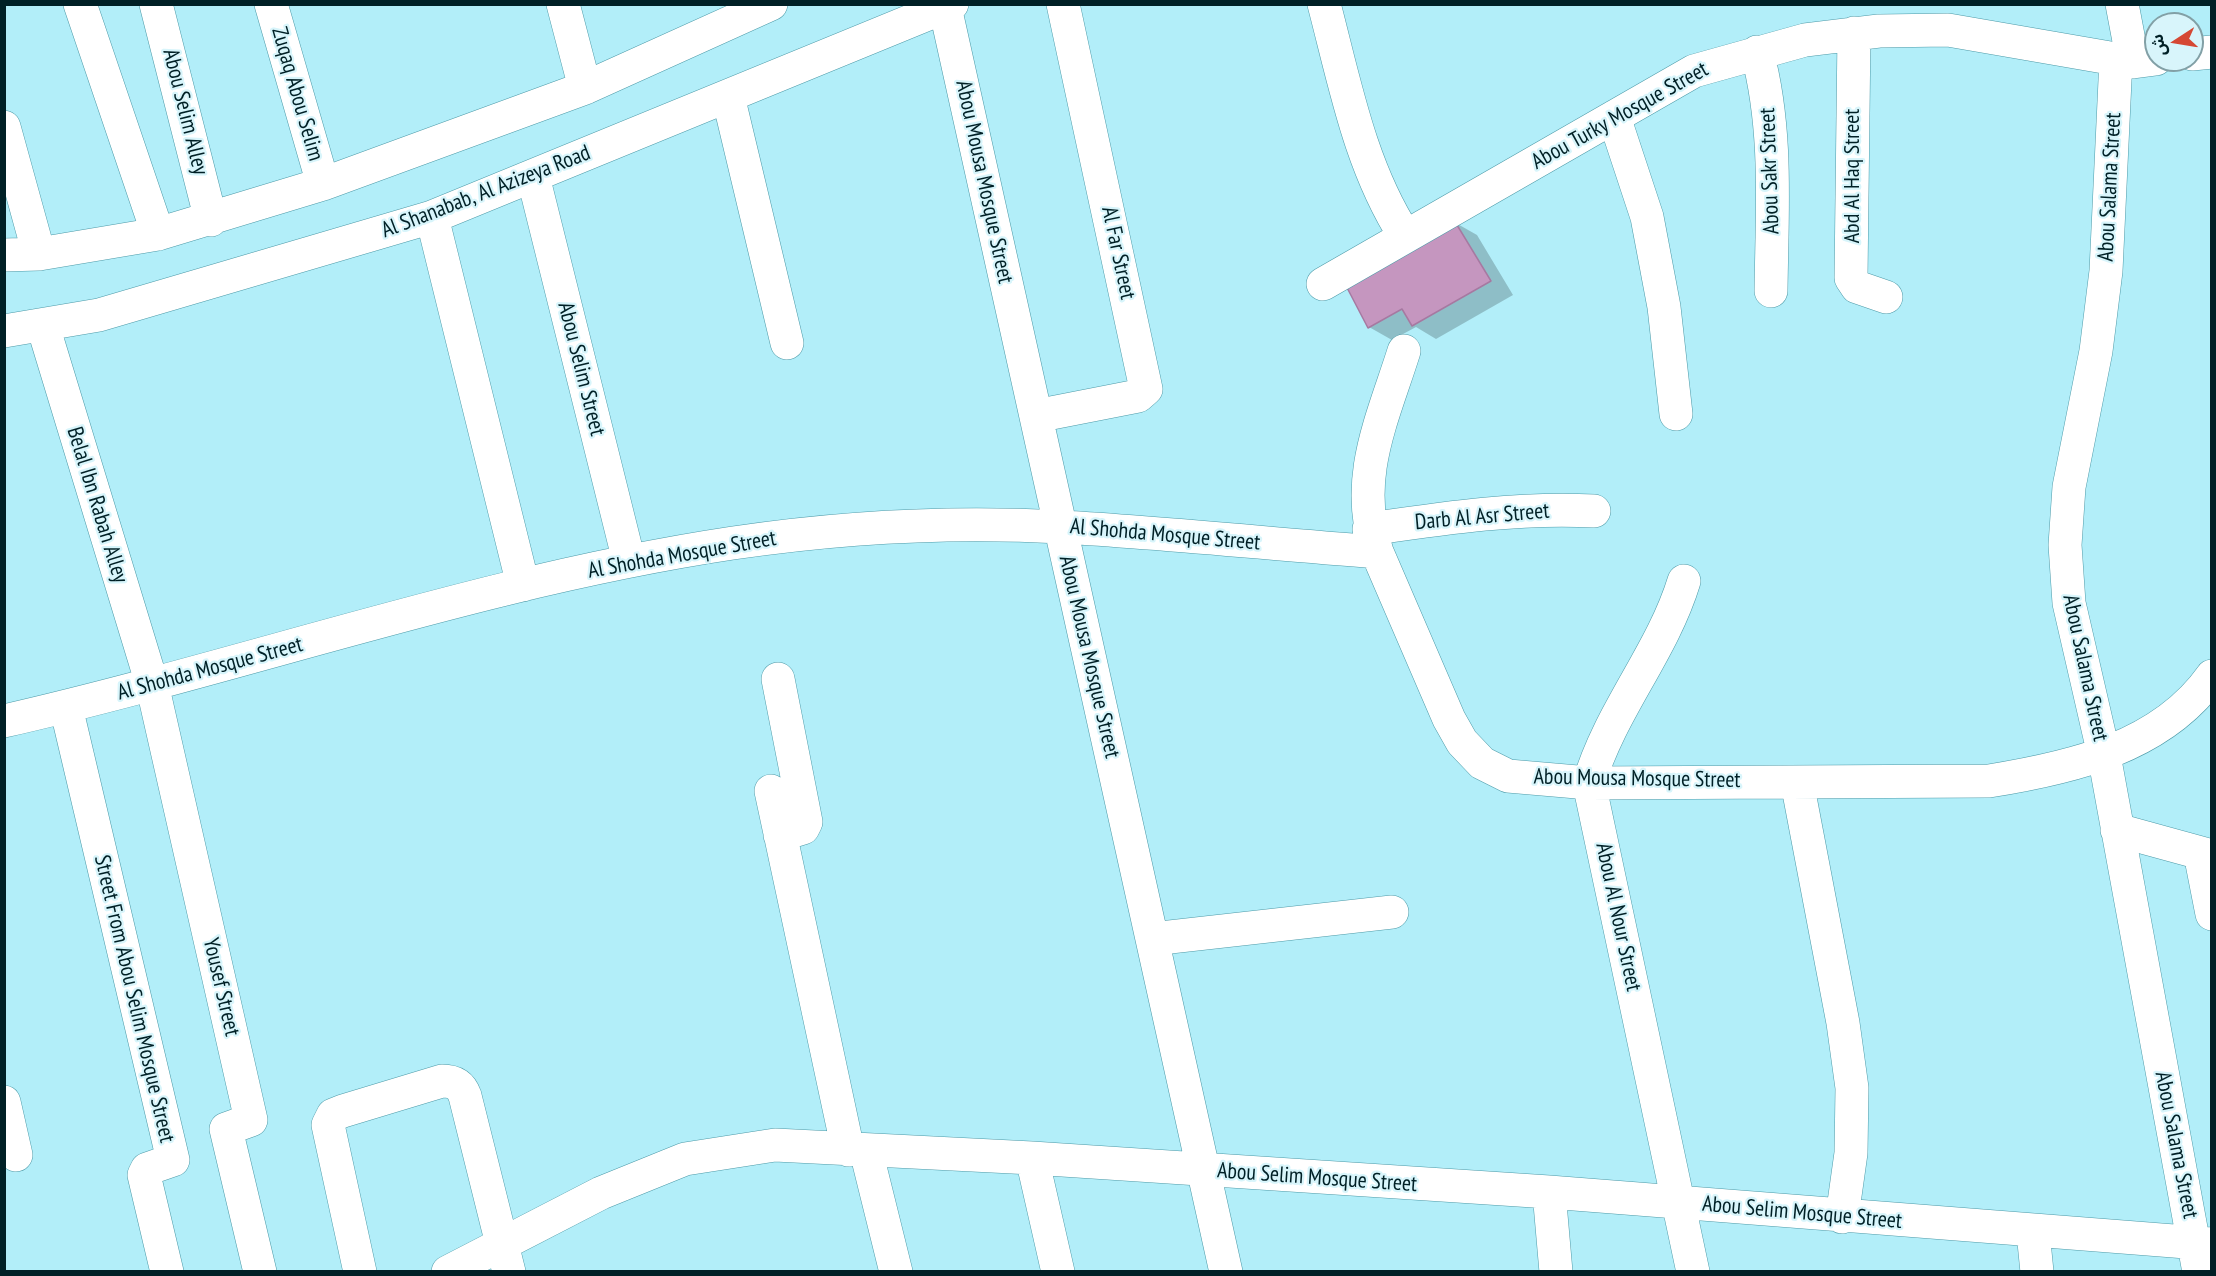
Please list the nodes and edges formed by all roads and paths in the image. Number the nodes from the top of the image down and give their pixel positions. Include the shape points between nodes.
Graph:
1 (80, 4) edge
2 (156, 4) edge
3 (271, 4) edge
4 (563, 4) edge
5 (771, 4) edge
6 (1063, 4) edge
7 (1324, 4) edge
8 (2122, 4) edge
9 (949, 6) edge
10 (732, 12) edge
11 (1951, 17) edge
12 (1870, 22) edge
13 (1757, 52) junction
14 (2135, 60) edge
15 (585, 88) junction
16 (728, 96) junction
17 (1614, 117) junction
18 (4, 126) edge
19 (533, 176) junction
20 (323, 184) junction
21 (432, 217) junction
22 (211, 220) junction
23 (158, 234) junction
24 (1405, 236) junction
25 (39, 254) junction
26 (4, 255) edge
27 (1323, 284) dead end
28 (1771, 291) dead end
29 (1886, 297) dead end
30 (43, 326) junction
31 (4, 331) edge
32 (787, 343) dead end
33 (1404, 351) dead end
34 (1676, 414) dead end
35 (1036, 416) junction
36 (1594, 511) dead end
37 (1060, 527) junction
38 (1373, 541) junction
39 (629, 561) junction
40 (1684, 581) dead end
41 (524, 585) junction
42 (2211, 676) edge
43 (778, 679) dead end
44 (152, 684) junction
45 (66, 707) junction
46 (4, 721) edge
47 (2104, 755) junction
48 (1797, 782) junction
49 (1589, 783) junction
50 (771, 791) dead end
51 (2117, 831) junction
52 (780, 835) junction
53 (2206, 854) edge
54 (1392, 912) dead end
55 (2211, 914) edge
56 (1152, 939) junction
57 (4, 1102) edge
58 (857, 1150) junction
59 (16, 1155) dead end
60 (1032, 1158) junction
61 (1203, 1171) junction
62 (1550, 1192) junction
63 (1679, 1203) junction
64 (1842, 1217) junction
65 (2033, 1232) junction
66 (2201, 1253) edge
67 (506, 1258) edge
68 (167, 1272) edge
69 (260, 1272) edge
70 (360, 1272) edge
71 (448, 1272) edge
72 (896, 1272) edge
73 (1058, 1272) edge
74 (1226, 1272) edge
75 (1556, 1272) edge
76 (1693, 1272) edge
77 (2037, 1272) edge

1 - 23 street
2 - 22 street, Abou Selim Alley
3 - 20 street, Zuqaq Abou Selim
4 - 15 street
5 - 10 street
6 - 35 street, Al Far Street via 1146,389 1138,396
7 - 24 street via 1371,174
8 - 14 street, Abou Salama Street
9 - 16 street, Al Shanabab, Al Azizeya Road
9 - 35 street, Abou Mousa Mosque Street
10 - 15 street
11 - 12 street, Abou Turky Mosque Street
11 - 14 street, Abou Turky Mosque Street
12 - 13 street, Abou Turky Mosque Street
12 - 29 street, Abd Al Haq Street via 1851,278 1857,287
13 - 17 street, Abou Turky Mosque Street via 1694,71
13 - 28 street, Abou Sakr Street via 1767,95 1773,151
14 - 47 street, Abou Salama Street via 2096,351 2069,487 2065,545 2069,603
15 - 20 street
16 - 19 street, Al Shanabab, Al Azizeya Road
16 - 32 street
17 - 24 street, Abou Turky Mosque Street
17 - 34 street via 1647,217 1664,307
18 - 25 street
19 - 21 street, Al Shanabab, Al Azizeya Road
19 - 39 street, Abou Selim Street
20 - 22 street
21 - 30 street, Al Shanabab, Al Azizeya Road via 99,315
21 - 41 street
22 - 23 street
23 - 25 street
24 - 27 street, Abou Turky Mosque Street
25 - 26 street
30 - 31 street, Al Shanabab, Al Azizeya Road
30 - 44 street, Belal Ibn Rabah Alley
33 - 38 street, Abou Mousa Mosque Street via 1371,458 1366,493
35 - 37 street, Abou Mousa Mosque Street
36 - 38 street, Darb Al Asr Street via 1501,511
37 - 38 street, Al Shohda Mosque Street
37 - 39 street, Al Shohda Mosque Street via 843,531
37 - 56 street, Abou Mousa Mosque Street
38 - 49 street, Abou Mousa Mosque Street via 1462,742 1482,763 1508,776
39 - 41 street, Al Shohda Mosque Street
40 - 49 street, Abou Al Nour Street via 1660,643 1597,756
41 - 44 street, Al Shohda Mosque Street
42 - 47 street, Abou Mousa Mosque Street via 2178,711 2143,736
43 - 52 street via 807,822 797,831
44 - 45 street, Al Shohda Mosque Street
44 - 69 street, Yousef Street via 251,1120 226,1129
45 - 46 street, Al Shohda Mosque Street
45 - 68 street, Street From Abou Selim Mosque Street via 173,1160 147,1169 144,1175
47 - 48 street, Abou Mousa Mosque Street via 2047,772 1989,781
47 - 51 street, Abou Salama Street
48 - 49 street, Abou Mousa Mosque Street
48 - 64 street via 1852,1088 1851,1153
49 - 63 street, Abou Al Nour Street
50 - 52 street
51 - 53 street
51 - 66 street, Abou Salama Street
52 - 58 street
53 - 55 street
54 - 56 street
56 - 61 street, Abou Mousa Mosque Street
57 - 59 street
58 - 60 street, Abou Selim Mosque Street
58 - 67 street, Abou Selim Mosque Street via 775,1145 685,1159 601,1193
58 - 72 street
60 - 61 street, Abou Selim Mosque Street
60 - 73 street
61 - 62 street, Abou Selim Mosque Street
61 - 74 street, Abou Mousa Mosque Street
62 - 63 street, Abou Selim Mosque Street
62 - 75 street
63 - 64 street, Abou Selim Mosque Street
63 - 76 street, Abou Al Nour Street
64 - 65 street, Abou Selim Mosque Street
65 - 66 street, Abou Selim Mosque Street
65 - 77 street
67 - 70 street via 462,1087 453,1081 442,1081 343,1111 333,1115 328,1125
67 - 71 street, Abou Selim Mosque Street

